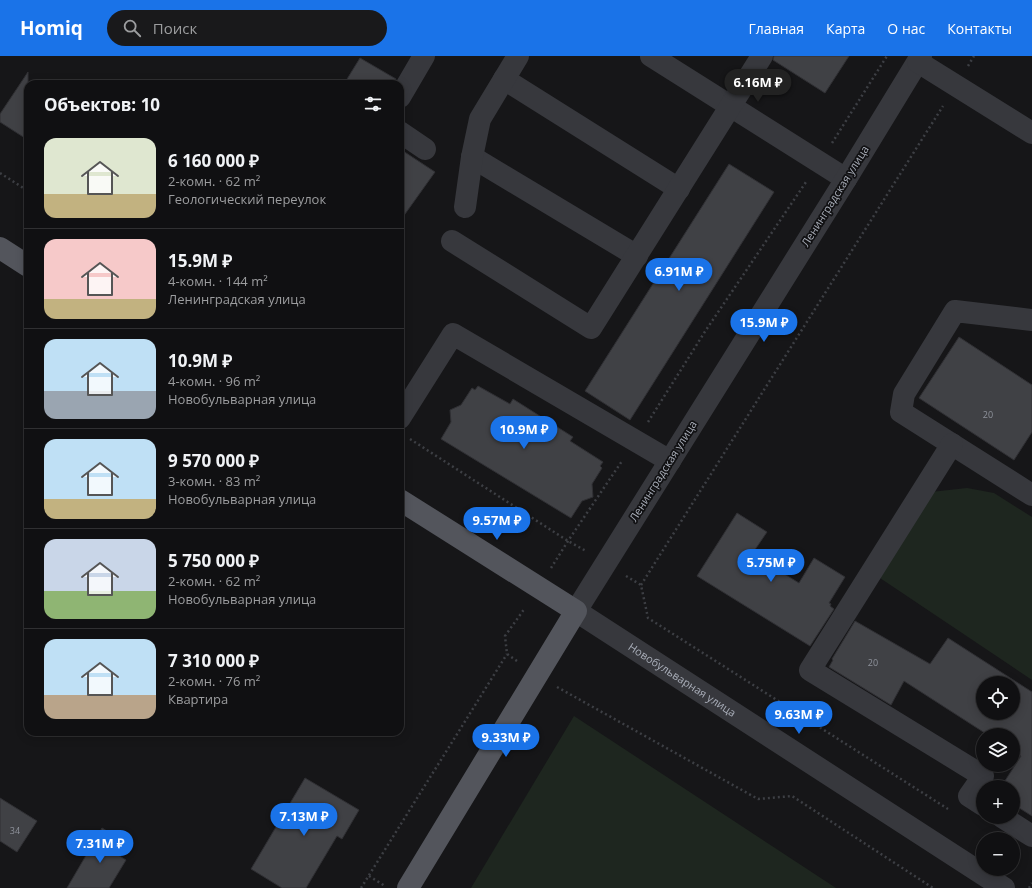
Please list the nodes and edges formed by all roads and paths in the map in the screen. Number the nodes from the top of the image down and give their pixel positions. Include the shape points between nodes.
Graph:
1 (518, 56) edge
2 (651, 56) edge
3 (762, 56) edge
4 (887, 56) edge
5 (974, 56) edge
6 (415, 59) edge
7 (920, 59) edge
8 (504, 79) junction
9 (955, 85) junction
10 (404, 87) edge
11 (731, 106) junction
12 (1029, 125) edge
13 (404, 135) edge
14 (425, 149) dead end
15 (472, 157) junction
16 (820, 162) junction
17 (0, 173) edge
18 (846, 179) junction
19 (24, 189) edge
20 (679, 189) junction
21 (465, 207) dead end
22 (452, 242) dead end
23 (0, 248) edge
24 (637, 256) junction
25 (24, 263) edge
26 (1032, 320) edge
27 (404, 425) edge
28 (404, 428) edge
29 (636, 441) junction
30 (952, 444) junction
31 (670, 461) junction
32 (1032, 495) edge
33 (404, 503) edge
34 (568, 540) junction
35 (606, 563) junction
36 (641, 585) junction
37 (576, 611) junction
38 (506, 636) dead end
39 (507, 654) junction
40 (537, 675) junction
41 (980, 780) edge
42 (976, 786) edge
43 (976, 800) edge
44 (949, 809) dead end
45 (1013, 824) edge
46 (1032, 836) edge
47 (369, 876) junction
48 (1032, 883) edge
49 (361, 888) edge
50 (388, 888) edge
51 (408, 888) edge
52 (933, 888) edge
53 (1004, 888) edge
54 (1029, 888) edge

1 - 8 street
2 - 11 street
3 - 11 street
4 - 16 path
5 - 9 path
6 - 10 street
7 - 9 street
7 - 18 street, Ленинградская улица
8 - 15 street via 480,119
8 - 20 street
9 - 12 street
9 - 36 path
11 - 16 street
11 - 20 street
13 - 14 street
15 - 21 street
15 - 24 street
16 - 18 street
16 - 29 path via 706,330
17 - 19 path
18 - 31 street, Ленинградская улица
20 - 24 street
22 - 24 street via 592,328
23 - 25 main road
26 - 30 street via 955,311 904,394 901,412
27 - 29 street via 453,334
28 - 34 path
29 - 31 street
29 - 34 path
30 - 32 street
30 - 41 street via 810,670 983,776
31 - 35 street, Ленинградская улица
33 - 37 main road, Новобульварная улица
34 - 35 path
35 - 36 path
35 - 37 street, Ленинградская улица
36 - 44 path via 648,618
37 - 40 main road, Ленинградская улица
37 - 53 street, Новобульварная улица
38 - 39 path
39 - 40 path
39 - 47 path
40 - 51 main road, Ленинградская улица
40 - 52 path via 758,799 792,796
42 - 43 street via 969,796
45 - 46 street
47 - 49 path
47 - 50 path
48 - 54 path

